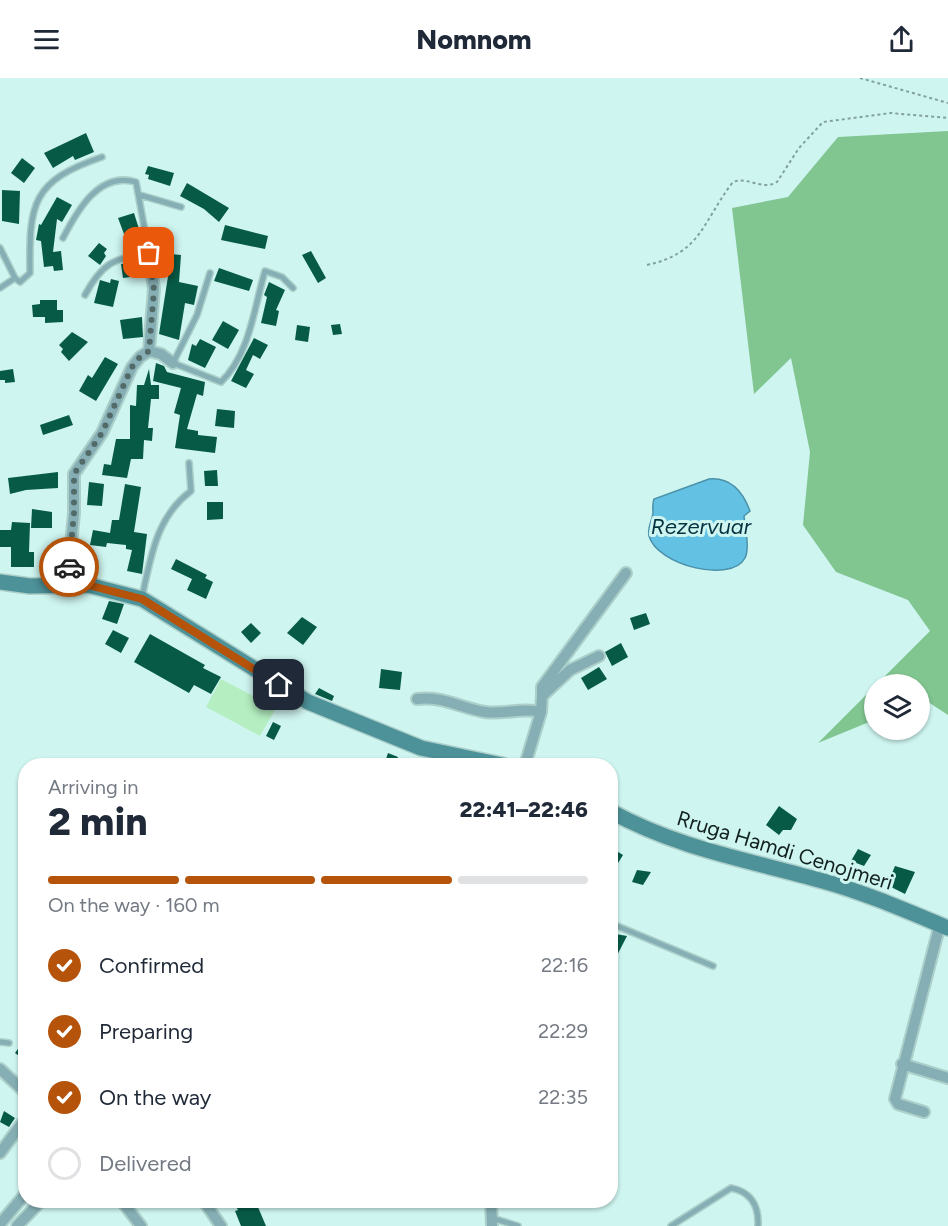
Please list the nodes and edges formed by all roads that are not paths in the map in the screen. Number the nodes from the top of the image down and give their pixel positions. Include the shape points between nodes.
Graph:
1 (102, 157) dead end
2 (140, 195) junction
3 (181, 207) dead end
4 (63, 238) dead end
5 (0, 248) edge
6 (149, 253) junction
7 (210, 273) dead end
8 (15, 278) junction
9 (0, 288) edge
10 (293, 288) dead end
11 (85, 295) dead end
12 (149, 351) junction
13 (173, 363) junction
14 (189, 463) dead end
15 (626, 573) dead end
16 (0, 582) edge
17 (67, 586) junction
18 (142, 599) junction
19 (599, 656) dead end
20 (542, 696) junction
21 (417, 699) dead end
22 (541, 712) junction
23 (469, 758) edge
24 (527, 758) edge
25 (618, 815) edge
26 (618, 926) edge
27 (944, 926) edge
28 (713, 966) dead end
29 (0, 1042) edge
30 (9, 1042) dead end
31 (902, 1064) junction
32 (0, 1069) edge
33 (948, 1078) edge
34 (18, 1086) edge
35 (924, 1112) dead end
36 (18, 1129) edge
37 (0, 1153) edge
38 (18, 1202) edge
39 (34, 1208) edge
40 (127, 1208) edge
41 (209, 1208) edge
42 (491, 1222) edge
43 (0, 1223) edge
44 (17, 1226) edge
45 (141, 1226) edge
46 (221, 1226) edge
47 (518, 1226) edge
48 (671, 1226) edge
49 (758, 1226) edge

1 - 8 lane via 43,188 31,216 30,273 20,282
2 - 3 lane
2 - 4 lane via 136,182 126,179 98,189 86,199
2 - 6 lane
5 - 8 lane
6 - 11 lane via 112,261
6 - 12 street via 154,290
7 - 13 lane via 197,315
8 - 9 lane
10 - 13 lane via 282,277 265,271 252,323 221,382
12 - 13 street
12 - 17 street via 132,367 102,433 74,474
14 - 18 lane via 190,491 159,528
15 - 20 street via 542,687
16 - 17 street
17 - 18 street via 88,585
18 - 23 street via 308,702 421,748
19 - 20 street via 570,670
20 - 22 street
21 - 22 street via 435,697 486,712
22 - 24 street
25 - 27 street, Rruga Hamdi Cenojmeri via 689,847 824,881
26 - 28 lane
27 - 31 street
29 - 30 lane
31 - 33 street
31 - 35 street via 895,1099 898,1104
32 - 34 street
36 - 37 street
38 - 43 street
39 - 44 street
40 - 45 street
41 - 46 street
42 - 47 lane
48 - 49 lane via 731,1188 747,1194 756,1204

